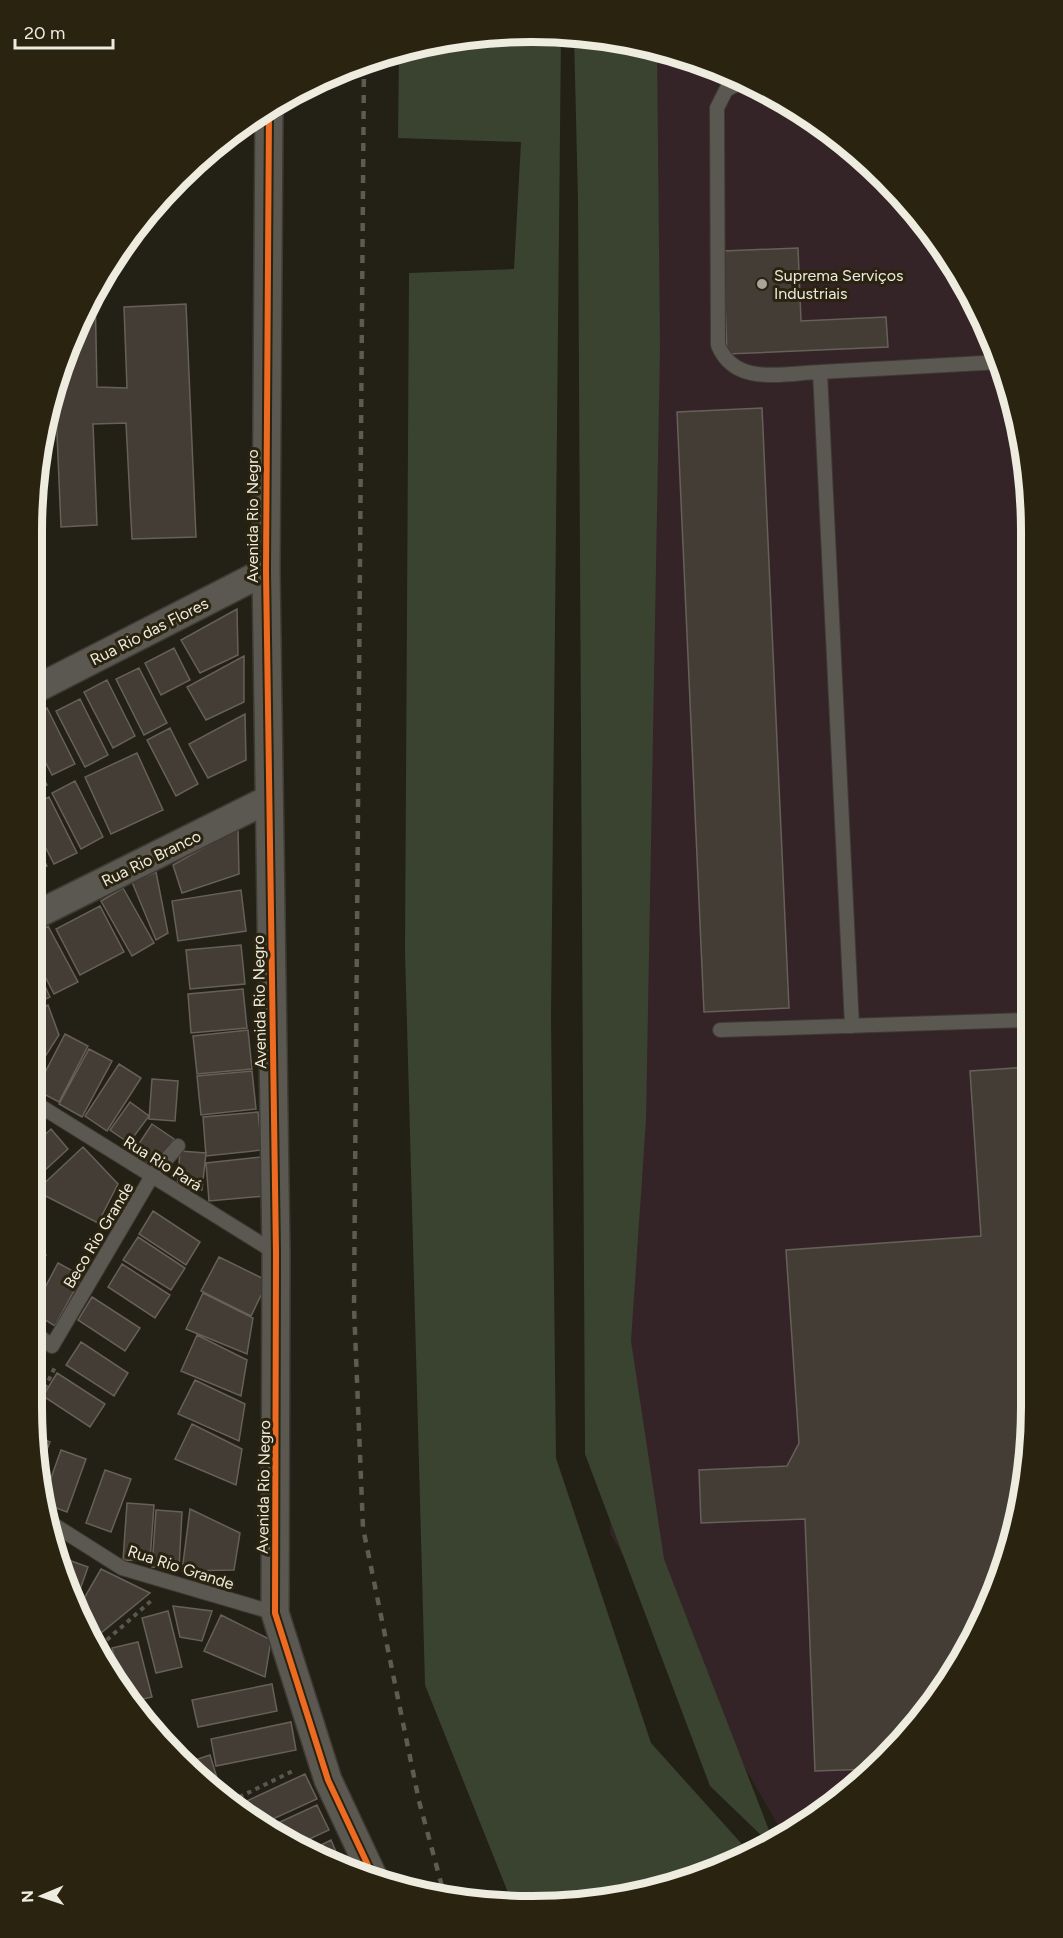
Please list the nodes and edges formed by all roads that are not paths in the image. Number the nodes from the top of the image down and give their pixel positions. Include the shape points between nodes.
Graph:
1 (734, 86) edge
2 (269, 119) edge
3 (991, 363) edge
4 (820, 372) junction
5 (266, 571) junction
6 (42, 686) edge
7 (269, 799) junction
8 (42, 912) edge
9 (1021, 1020) edge
10 (852, 1026) junction
11 (720, 1030) dead end
12 (42, 1107) edge
13 (178, 1146) dead end
14 (152, 1176) junction
15 (276, 1253) junction
16 (42, 1338) edge
17 (57, 1527) edge
18 (275, 1614) junction
19 (369, 1868) edge

1 - 4 lane via 726,90 717,108 718,345 724,360 751,374
2 - 5 street, Avenida Rio Negro
3 - 4 lane
4 - 10 lane
5 - 6 street, Rua Rio das Flores
5 - 7 street, Avenida Rio Negro
7 - 8 street, Rua Rio Branco
7 - 15 street, Avenida Rio Negro
9 - 10 lane
10 - 11 lane
12 - 14 lane, Rua Rio Pará
13 - 14 lane, Beco Rio Grande
14 - 15 lane, Rua Rio Pará
14 - 16 lane, Beco Rio Grande via 52,1346
15 - 18 street, Avenida Rio Negro
17 - 18 lane, Rua Rio Grande via 122,1568
18 - 19 street, Avenida Rio Negro via 328,1780

